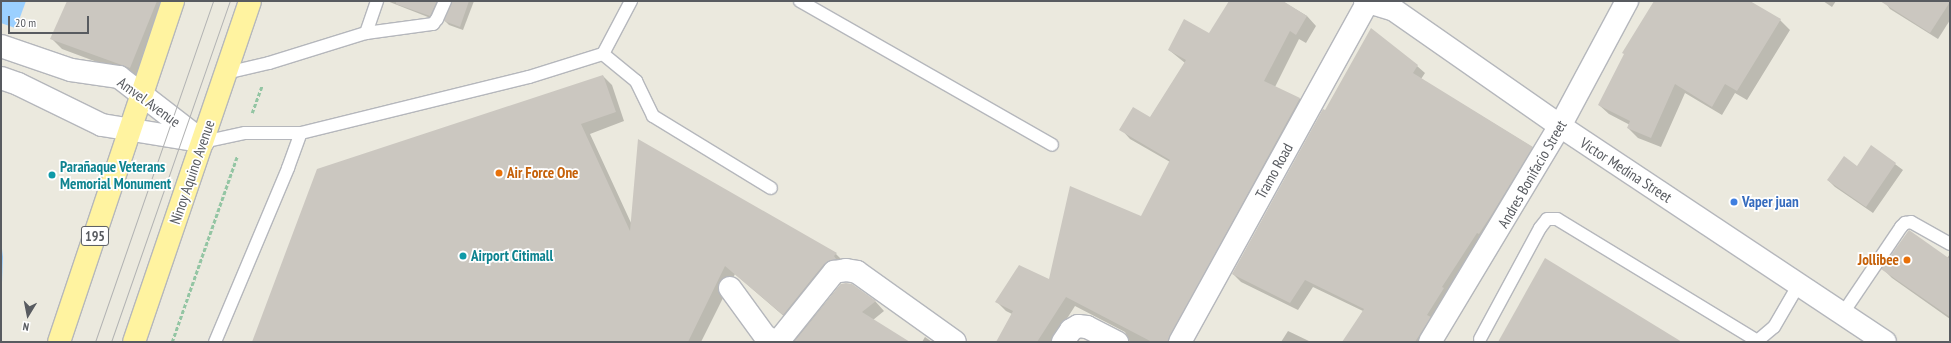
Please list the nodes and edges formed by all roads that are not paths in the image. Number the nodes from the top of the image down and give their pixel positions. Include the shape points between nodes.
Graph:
1 (173, 1) edge
2 (250, 1) edge
3 (377, 1) edge
4 (445, 1) edge
5 (631, 1) edge
6 (800, 1) edge
7 (1367, 1) edge
8 (1627, 1) edge
9 (366, 33) junction
10 (1, 46) edge
11 (603, 54) junction
12 (52, 64) junction
13 (226, 74) junction
14 (10, 81) edge
15 (40, 94) junction
16 (142, 96) junction
17 (1560, 126) junction
18 (131, 130) junction
19 (301, 133) junction
20 (203, 142) junction
21 (1052, 145) dead end
22 (771, 188) dead end
23 (1950, 244) edge
24 (1799, 284) junction
25 (730, 288) dead end
26 (1843, 313) junction
27 (1480, 338) dead end
28 (1756, 341) edge
29 (59, 342) edge
30 (134, 342) edge
31 (215, 342) edge
32 (955, 342) edge
33 (1063, 342) edge
34 (1117, 342) edge
35 (1180, 342) edge
36 (1430, 342) edge
37 (1885, 342) edge

1 - 16 main road, 195
2 - 13 main road, Ninoy Aquino Avenue
3 - 9 lane
4 - 9 lane via 433,24
5 - 11 lane
6 - 21 lane
7 - 17 street, Victor Medina Street via 1394,10
7 - 35 street, Tramo Road
8 - 17 street, Andres Bonifacio Street
9 - 13 lane
10 - 12 street, Amvel Avenue
11 - 19 lane via 529,77
11 - 22 lane via 636,81 653,116
12 - 15 street via 57,81 51,91
12 - 16 street, Amvel Avenue via 82,72 119,77
13 - 20 main road, Ninoy Aquino Avenue
14 - 15 street, Amvel Avenue
15 - 18 street, Amvel Avenue via 102,125
16 - 18 main road, 195
16 - 20 street, Amvel Avenue
17 - 24 street, Victor Medina Street
17 - 36 street, Andres Bonifacio Street
18 - 20 street, Amvel Avenue
18 - 29 main road, 195
19 - 20 lane via 245,133
19 - 31 lane
20 - 30 main road, Ninoy Aquino Avenue
23 - 26 lane via 1911,222 1905,223
24 - 26 street, Victor Medina Street
24 - 28 lane via 1774,327
25 - 32 street via 765,336 774,341 781,338 834,272 857,272
26 - 37 street, Victor Medina Street
27 - 28 lane via 1540,228 1547,219 1557,219
33 - 34 street via 1071,330 1078,326 1087,327

